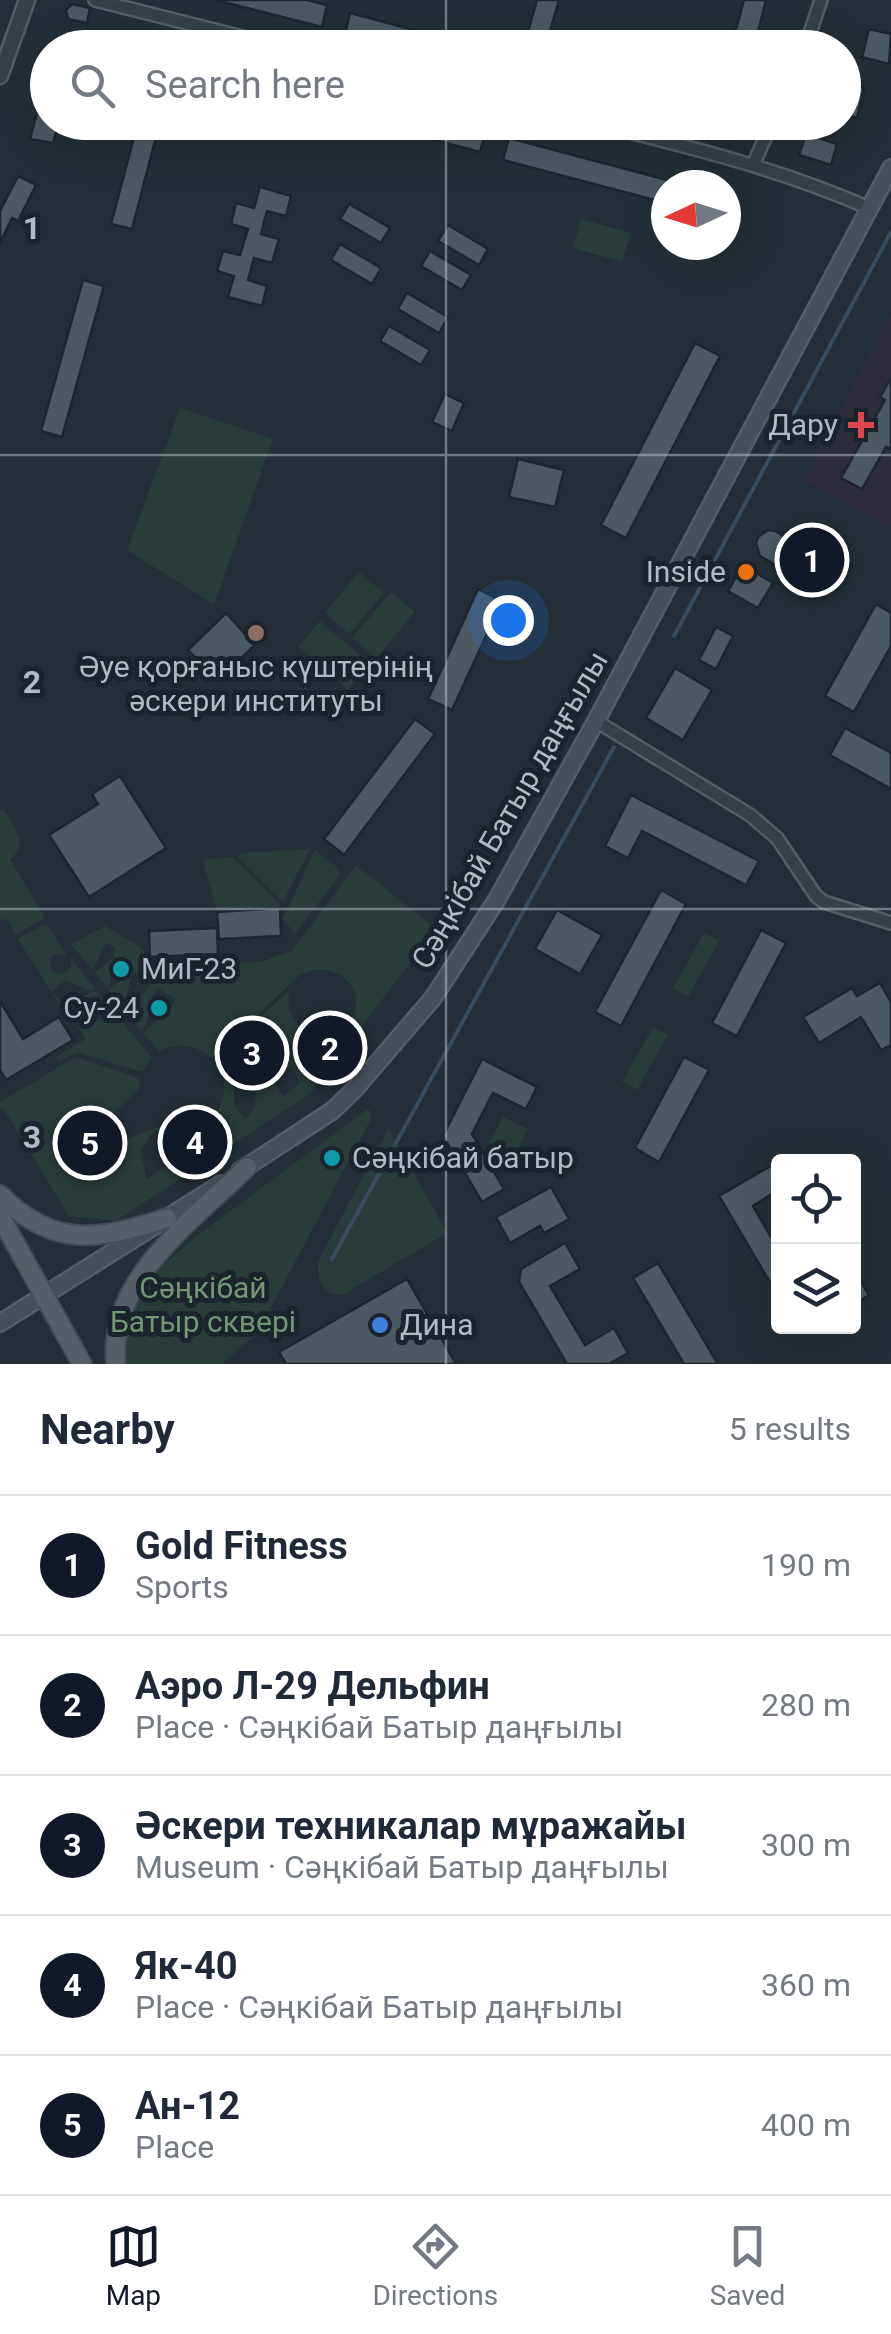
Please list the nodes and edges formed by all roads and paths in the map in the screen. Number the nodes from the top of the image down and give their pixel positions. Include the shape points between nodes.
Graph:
1 (27, 0) edge
2 (94, 0) edge
3 (821, 0) edge
4 (214, 30) edge
5 (810, 30) edge
6 (0, 76) edge
7 (661, 140) edge
8 (764, 140) edge
9 (754, 163) junction
10 (891, 168) edge
11 (869, 208) junction
12 (596, 721) junction
13 (891, 923) edge
14 (246, 1167) junction
15 (0, 1195) edge
16 (0, 1216) edge
17 (167, 1218) junction
18 (44, 1296) junction
19 (0, 1323) edge
20 (82, 1364) edge
21 (116, 1364) edge

1 - 6 street
2 - 4 street
3 - 5 street
7 - 9 street
8 - 9 street
9 - 11 street
10 - 11 main road, Сәңкібай Батыр даңғылы
11 - 12 main road, Сәңкібай Батыр даңғылы
12 - 13 street via 750,815 777,838 824,902
12 - 14 main road, Сәңкібай Батыр даңғылы via 496,901 433,998 332,1111
14 - 17 main road, Сәңкібай Батыр даңғылы
14 - 21 main road via 128,1294 114,1337
15 - 17 main road via 38,1224 70,1236 114,1234
16 - 18 main road
17 - 18 main road, Сәңкібай Батыр даңғылы
18 - 19 main road, Сәңкібай Батыр даңғылы
18 - 20 main road

